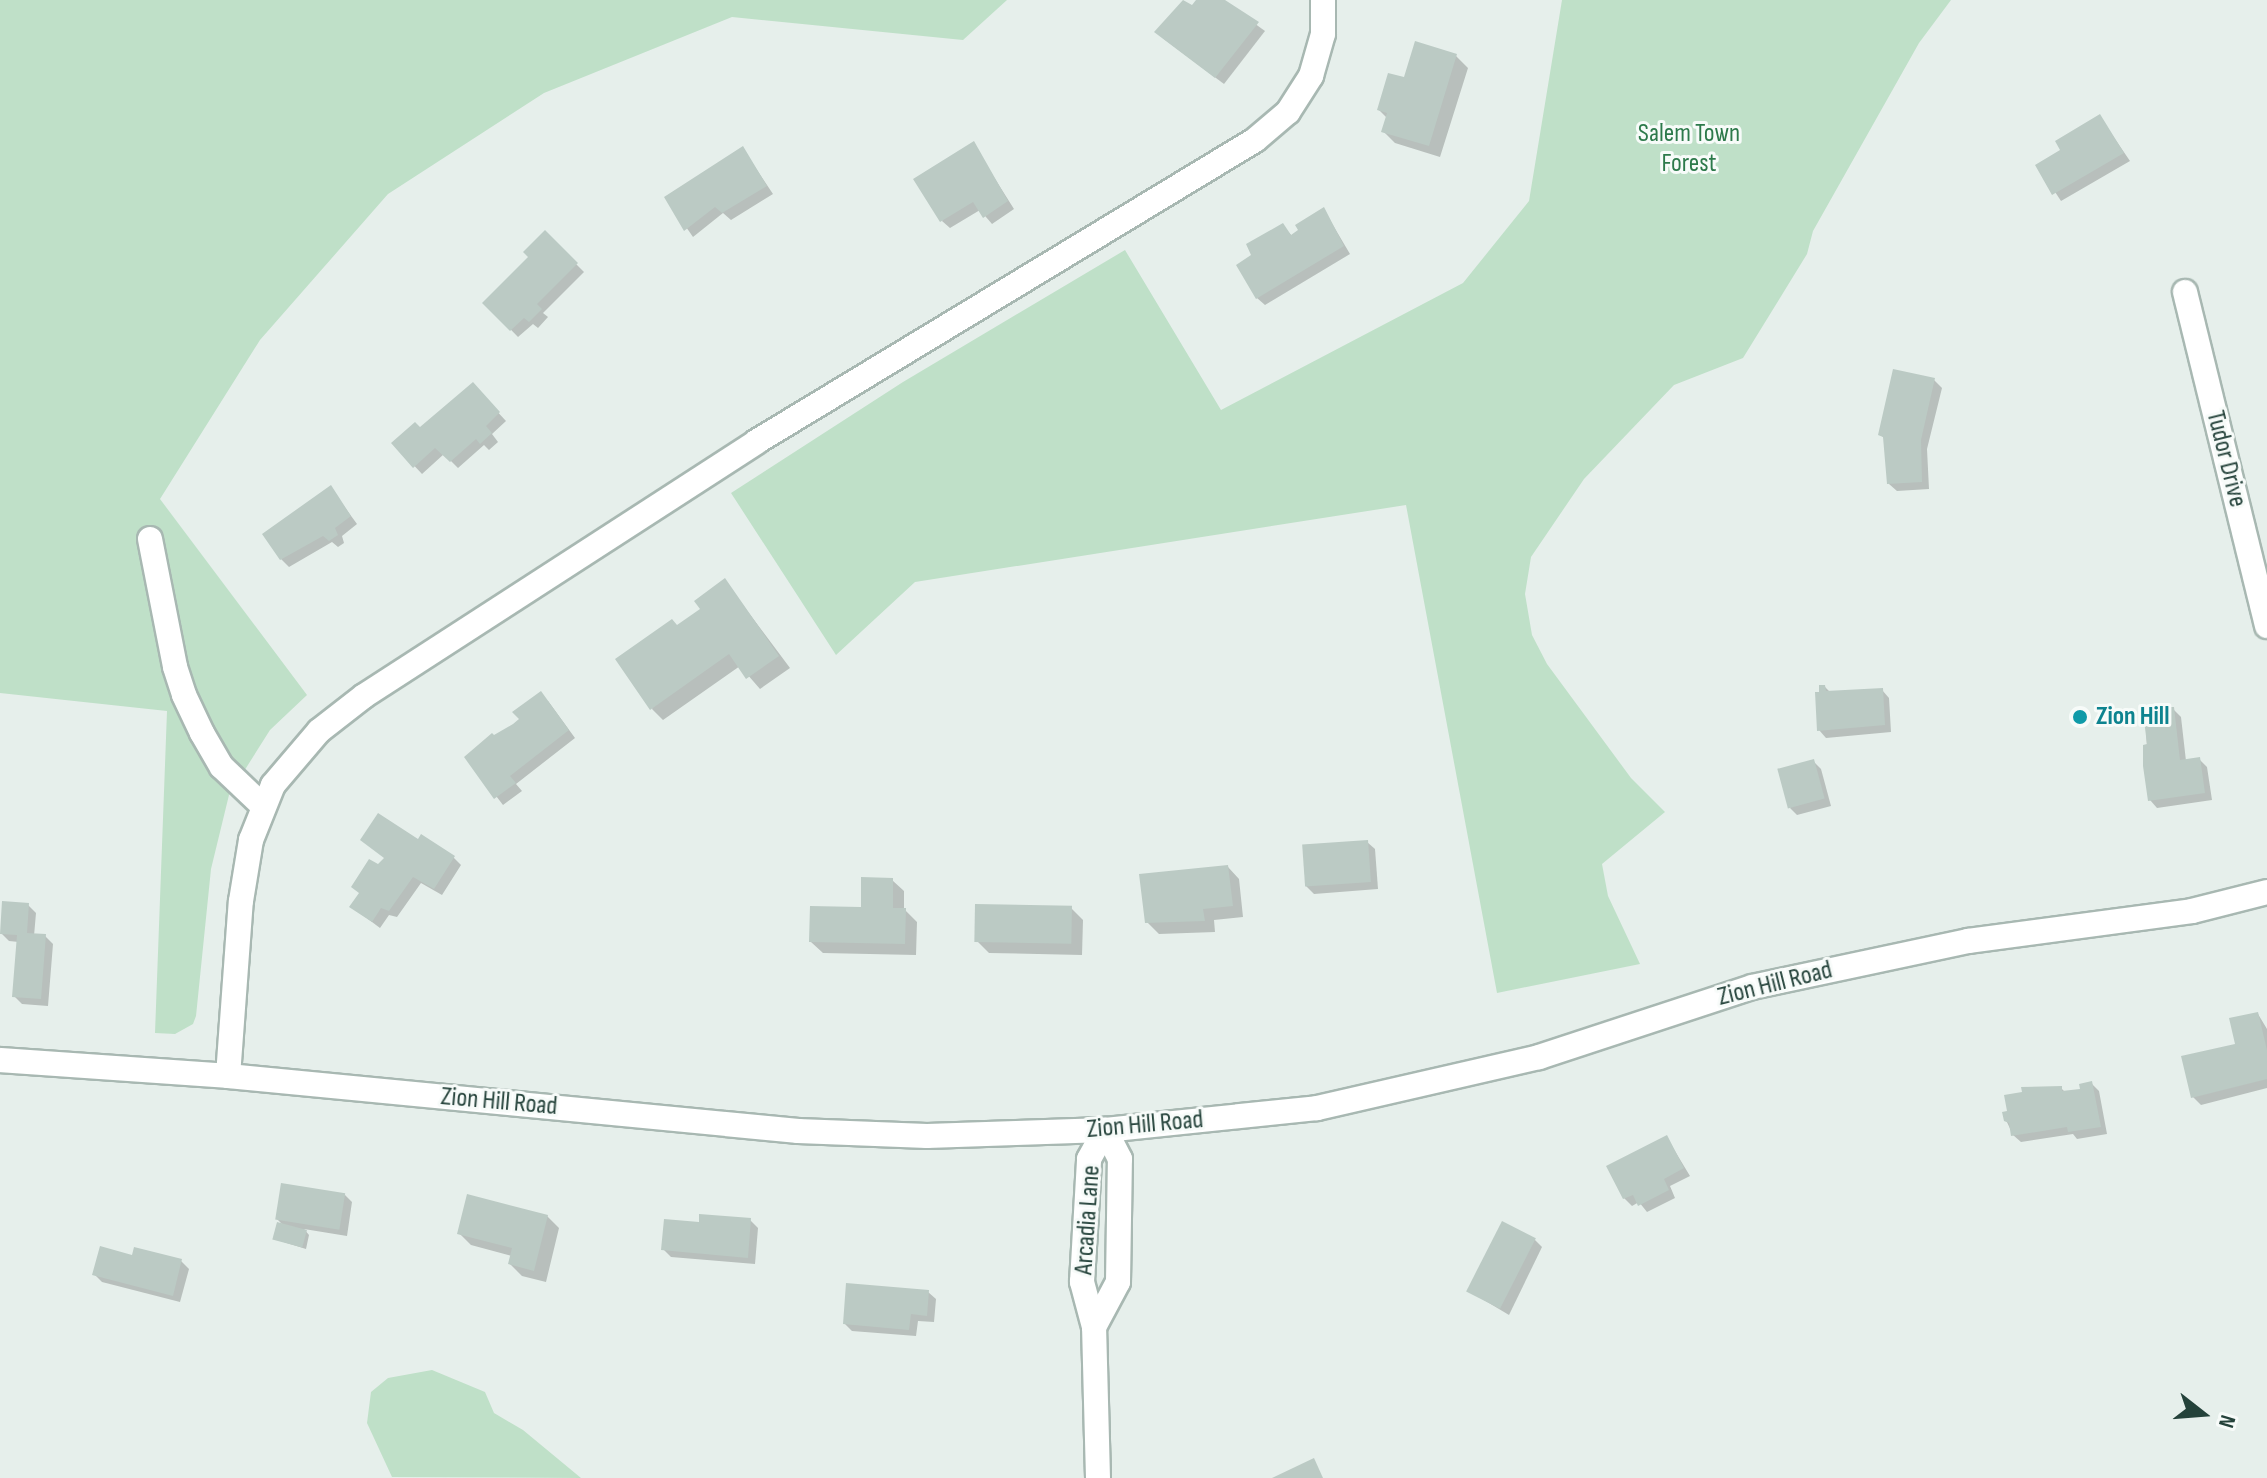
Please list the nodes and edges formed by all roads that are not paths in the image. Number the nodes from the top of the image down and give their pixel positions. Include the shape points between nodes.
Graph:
1 (1323, 0) edge
2 (2185, 292) dead end
3 (150, 539) dead end
4 (2267, 626) edge
5 (263, 806) junction
6 (2267, 892) edge
7 (0, 1060) edge
8 (228, 1076) junction
9 (1105, 1130) junction
10 (1094, 1327) junction
11 (1098, 1478) edge

1 - 5 street via 1323,34 1311,76 1270,129 756,442 364,696 319,731 286,766
2 - 4 street, Tudor Drive
3 - 5 street via 184,695 222,767
5 - 8 street via 251,840 241,901
6 - 9 street, Zion Hill Road via 2192,911 1968,941 1752,987 1539,1057 1317,1108
7 - 8 street, Zion Hill Road
8 - 9 street, Zion Hill Road via 836,1133 927,1136
9 - 10 street, Arcadia Lane via 1089,1159 1082,1282
9 - 10 street, Arcadia Lane via 1120,1159 1118,1282
10 - 11 street, Arcadia Lane

